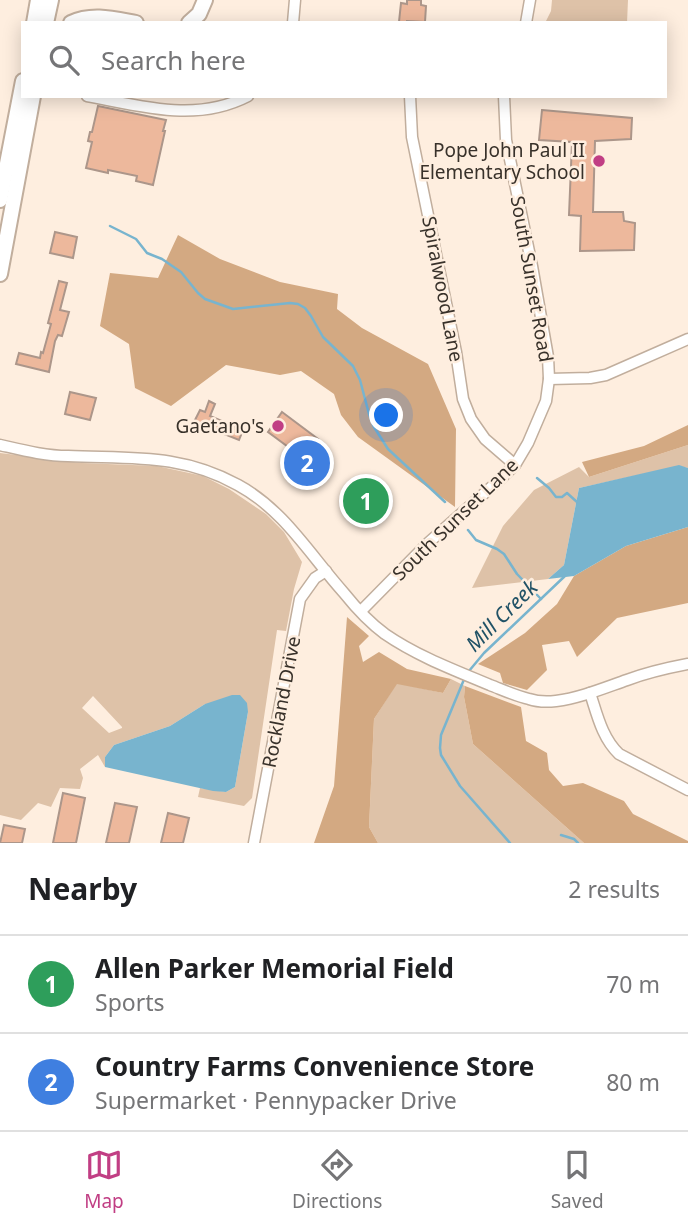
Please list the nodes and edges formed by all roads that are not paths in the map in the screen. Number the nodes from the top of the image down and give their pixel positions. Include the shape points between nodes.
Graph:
1 (38, 0) edge
2 (51, 0) edge
3 (205, 0) edge
4 (295, 0) edge
5 (530, 0) edge
6 (34, 21) edge
7 (46, 21) edge
8 (75, 21) edge
9 (124, 21) edge
10 (191, 21) edge
11 (293, 21) edge
12 (526, 21) edge
13 (21, 91) edge
14 (33, 98) edge
15 (99, 98) edge
16 (243, 98) edge
17 (410, 98) edge
18 (505, 98) edge
19 (0, 200) edge
20 (0, 274) edge
21 (688, 339) edge
22 (549, 379) junction
23 (0, 445) edge
24 (514, 465) junction
25 (326, 571) junction
26 (360, 611) junction
27 (688, 664) edge
28 (590, 692) junction
29 (688, 790) edge
30 (254, 843) edge

1 - 6 highway
2 - 7 highway
3 - 10 highway
4 - 11 street
5 - 12 street
8 - 9 highway via 93,17
13 - 19 highway
14 - 20 highway
15 - 16 street via 176,111 222,107
17 - 24 street, Spiralwood Lane via 412,137 463,399 485,439
18 - 22 street, South Sunset Road via 506,140
21 - 22 street via 606,375
22 - 24 street, South Sunset Lane via 539,422
23 - 25 street via 56,456 151,458 211,472 252,493 276,512
24 - 26 street, South Sunset Lane
25 - 26 street
25 - 30 street, Rockland Drive via 300,599
26 - 28 street via 413,651 516,695 542,702
27 - 28 street
28 - 29 street via 610,746

